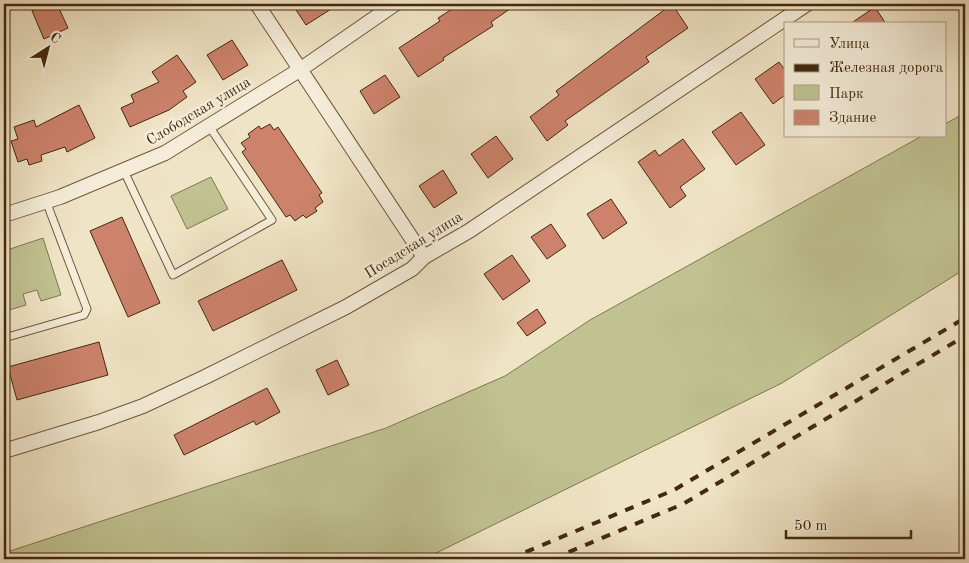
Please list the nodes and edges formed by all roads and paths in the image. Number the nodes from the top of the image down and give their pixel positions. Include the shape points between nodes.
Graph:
1 (256, 4) edge
2 (395, 4) edge
3 (807, 4) edge
4 (301, 69) junction
5 (209, 126) junction
6 (124, 171) junction
7 (46, 201) junction
8 (4, 215) edge
9 (424, 257) junction
10 (4, 338) edge
11 (4, 451) edge

1 - 4 street
2 - 4 street, Слободская улица
3 - 9 street, Посадская улица via 469,231
4 - 5 street, Слободская улица
4 - 9 street
5 - 6 street, Слободская улица via 165,153
5 - 6 lane via 272,220 173,275
6 - 7 street, Слободская улица
7 - 8 street, Слободская улица
7 - 10 lane via 87,310 84,315
9 - 11 street, Посадская улица via 412,269 346,307 143,406

